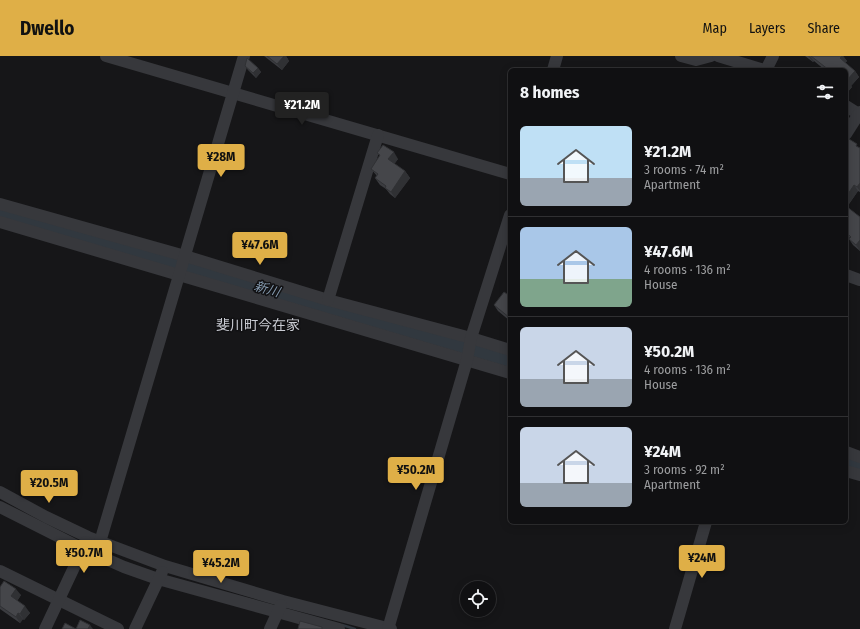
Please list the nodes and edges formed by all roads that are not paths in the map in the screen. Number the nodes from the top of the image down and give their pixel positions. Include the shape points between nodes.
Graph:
1 (106, 56) edge
2 (244, 56) edge
3 (557, 56) edge
4 (681, 56) edge
5 (711, 56) edge
6 (718, 56) edge
7 (773, 56) edge
8 (554, 68) edge
9 (758, 68) edge
10 (766, 68) edge
11 (233, 94) junction
12 (848, 107) edge
13 (860, 114) edge
14 (848, 131) edge
15 (378, 135) junction
16 (508, 173) edge
17 (0, 204) edge
18 (508, 221) edge
19 (0, 222) edge
20 (185, 256) junction
21 (180, 272) junction
22 (848, 276) edge
23 (860, 280) edge
24 (328, 300) junction
25 (471, 338) junction
26 (508, 349) edge
27 (468, 357) junction
28 (508, 372) edge
29 (848, 453) edge
30 (860, 457) edge
31 (848, 472) edge
32 (860, 475) edge
33 (0, 492) edge
34 (0, 507) edge
35 (705, 524) edge
36 (88, 537) junction
37 (100, 542) junction
38 (83, 549) junction
39 (165, 566) junction
40 (0, 570) edge
41 (158, 579) junction
42 (59, 600) junction
43 (281, 606) junction
44 (45, 629) edge
45 (118, 629) edge
46 (134, 629) edge
47 (270, 629) edge
48 (339, 629) edge
49 (389, 629) edge
50 (674, 629) edge

1 - 11 street
2 - 11 street
3 - 8 street
4 - 5 street via 696,60
6 - 9 street
7 - 10 street
11 - 15 street
11 - 20 street
12 - 13 street
13 - 14 street
15 - 16 street
15 - 24 street
17 - 20 street
18 - 25 street
19 - 21 street
20 - 21 street
20 - 24 street
21 - 27 street
21 - 37 street
22 - 23 street
24 - 25 street
25 - 26 street
25 - 27 street
27 - 28 street
27 - 49 street
29 - 30 street
31 - 32 street
33 - 36 street
34 - 38 street
35 - 50 street
36 - 37 street
36 - 38 street
37 - 39 street
38 - 41 street
38 - 42 street
39 - 41 street
39 - 43 street
40 - 42 street
41 - 43 street
41 - 46 street
42 - 44 street
42 - 45 street
43 - 47 street
43 - 48 street
43 - 49 street

